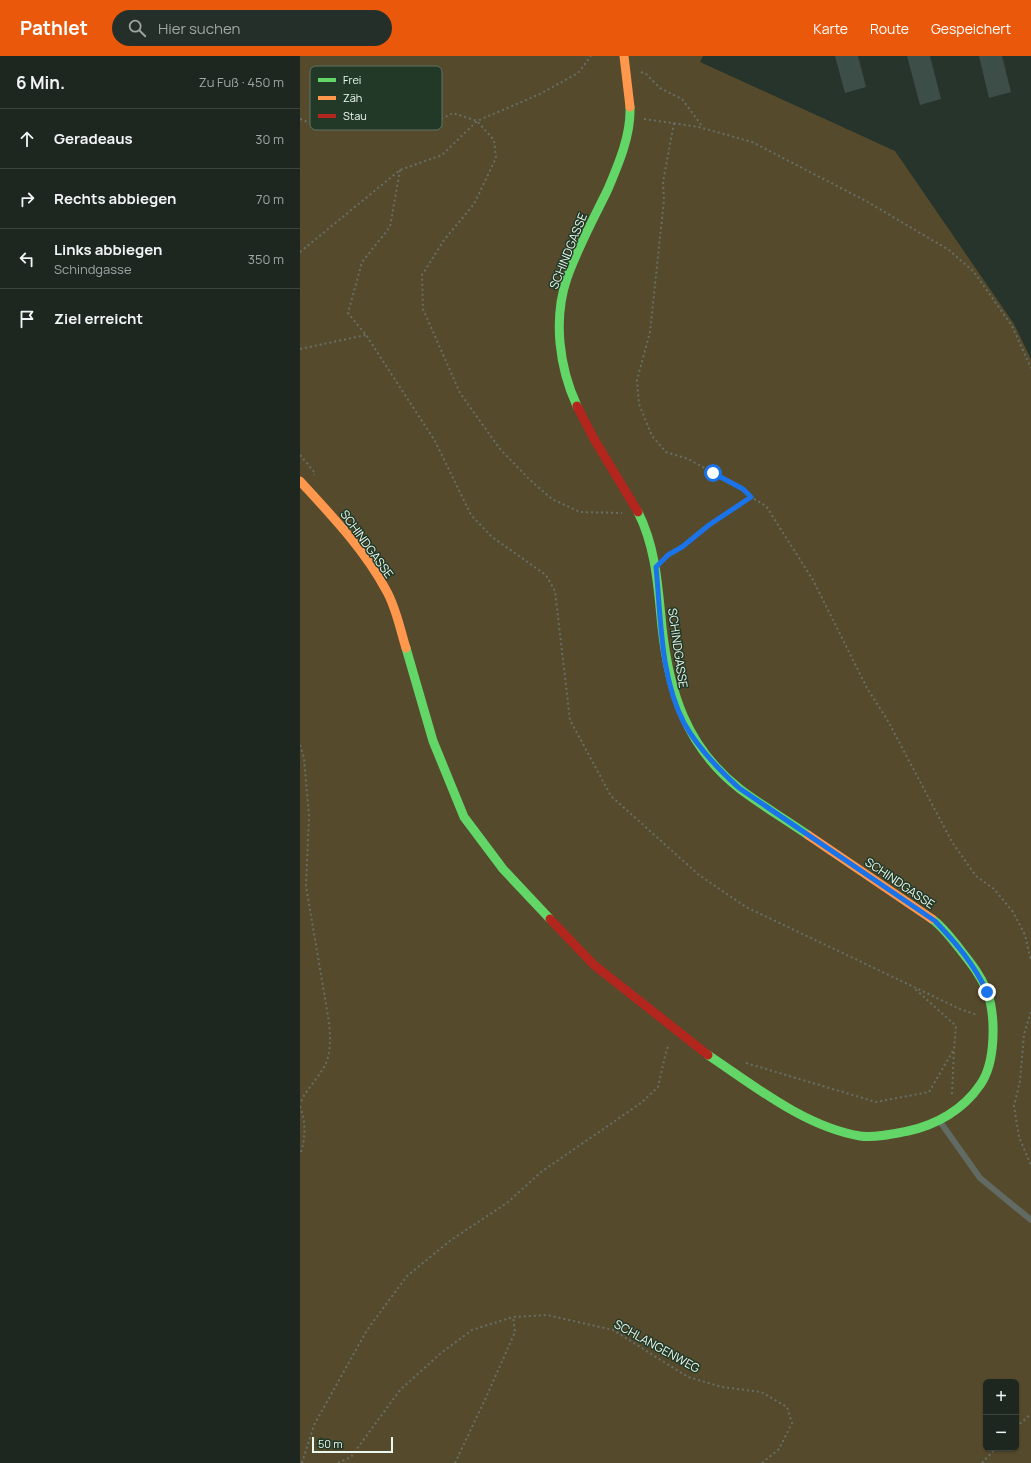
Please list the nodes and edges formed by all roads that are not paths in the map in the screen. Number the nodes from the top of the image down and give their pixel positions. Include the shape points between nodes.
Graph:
1 (624, 56) edge
2 (300, 481) edge
3 (940, 1121) junction
4 (1031, 1220) edge

1 - 3 street, SCHINDGASSE via 630,117 623,152 562,297 559,332 563,364 573,395 590,431 637,510 650,545 656,567 666,664 672,690 684,722 697,743 717,768 739,788 935,921 977,970 987,992 992,1016 993,1041 988,1065 981,1084 968,1100
2 - 3 street, SCHINDGASSE via 368,561 387,592 399,624 433,741 464,817 503,869 594,965 697,1048 787,1107 823,1125 860,1136 890,1135 919,1130
3 - 4 lane via 980,1178

